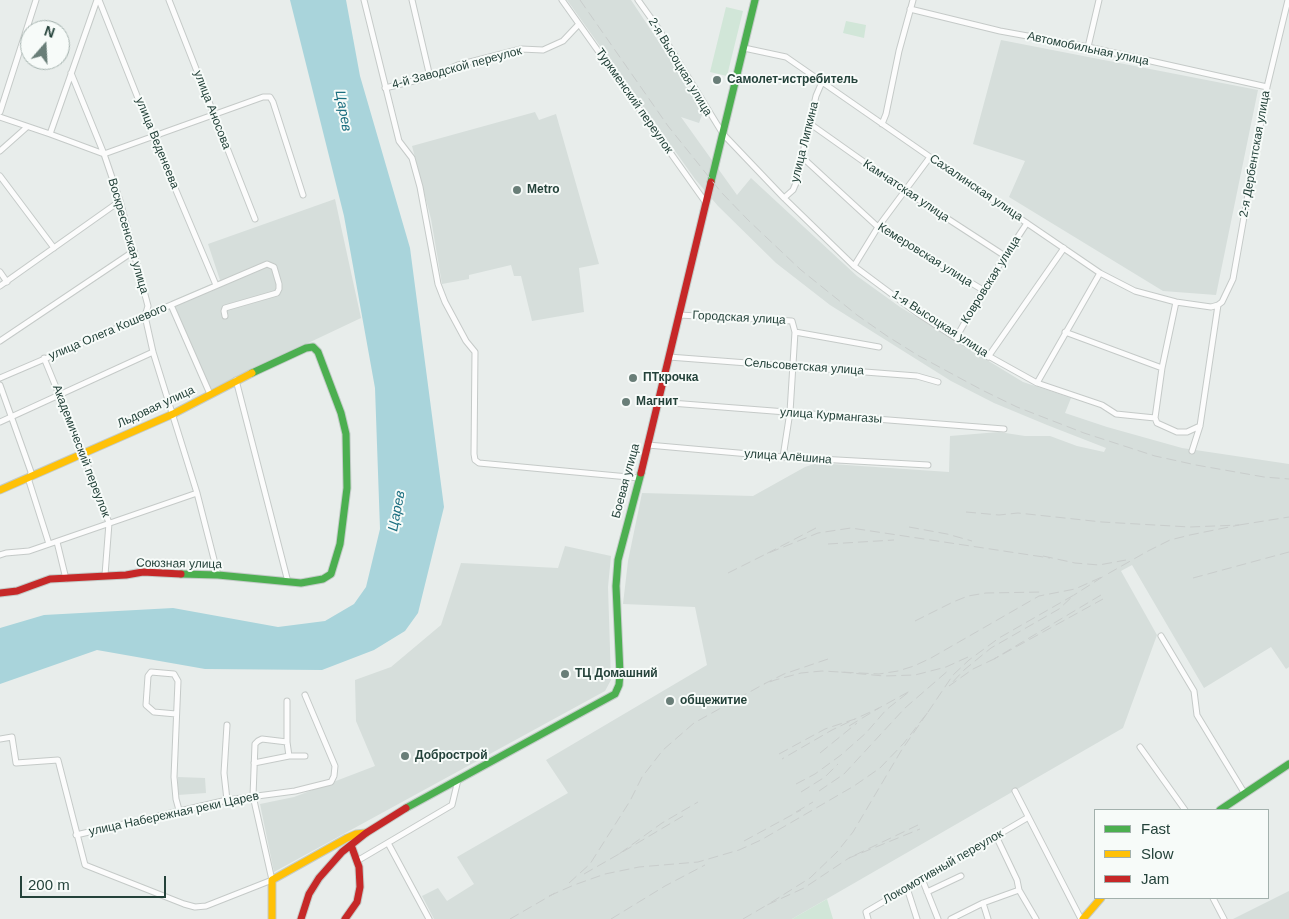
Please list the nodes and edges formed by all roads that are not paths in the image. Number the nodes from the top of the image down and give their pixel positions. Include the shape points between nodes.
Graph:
1 (36, 0) edge
2 (98, 0) edge
3 (169, 0) edge
4 (364, 0) edge
5 (412, 0) edge
6 (562, 0) edge
7 (638, 0) edge
8 (755, 0) edge
9 (913, 0) edge
10 (1099, 0) edge
11 (1288, 0) edge
12 (910, 9) junction
13 (579, 24) junction
14 (1088, 47) junction
15 (744, 48) junction
16 (71, 73) junction
17 (430, 77) junction
18 (822, 82) junction
19 (1267, 86) junction
20 (385, 88) junction
21 (0, 112) edge
22 (214, 114) junction
23 (0, 117) edge
24 (810, 123) junction
25 (882, 124) junction
26 (27, 127) junction
27 (50, 134) junction
28 (723, 134) junction
29 (153, 136) junction
30 (0, 151) edge
31 (104, 154) junction
32 (802, 157) junction
33 (930, 158) junction
34 (0, 176) edge
35 (905, 191) junction
36 (303, 196) dead end
37 (784, 198) junction
38 (120, 201) junction
39 (706, 203) junction
40 (255, 219) dead end
41 (1027, 222) junction
42 (878, 227) junction
43 (54, 248) junction
44 (1064, 248) junction
45 (134, 251) junction
46 (1005, 256) junction
47 (854, 266) junction
48 (0, 272) edge
49 (1100, 273) junction
50 (7, 282) junction
51 (216, 285) junction
52 (0, 286) edge
53 (983, 290) junction
54 (1176, 302) junction
55 (171, 305) junction
56 (1218, 306) junction
57 (679, 315) junction
58 (145, 316) junction
59 (225, 316) dead end
60 (795, 332) junction
61 (1065, 332) junction
62 (956, 338) junction
63 (0, 341) edge
64 (879, 346) dead end
65 (153, 352) junction
66 (988, 356) junction
67 (669, 358) junction
68 (44, 359) junction
69 (792, 366) junction
70 (1162, 368) junction
71 (0, 378) edge
72 (236, 380) junction
73 (938, 382) dead end
74 (1037, 383) junction
75 (0, 385) edge
76 (59, 394) junction
77 (210, 394) junction
78 (658, 402) junction
79 (790, 412) junction
80 (173, 414) junction
81 (12, 416) junction
82 (1155, 418) junction
83 (0, 422) edge
84 (1200, 426) junction
85 (1004, 429) dead end
86 (648, 444) junction
87 (1192, 451) dead end
88 (83, 453) junction
89 (783, 457) junction
90 (928, 465) dead end
91 (31, 476) junction
92 (640, 478) junction
93 (0, 490) edge
94 (197, 493) junction
95 (109, 523) junction
96 (57, 542) junction
97 (49, 544) junction
98 (0, 555) edge
99 (105, 575) junction
100 (218, 575) junction
101 (329, 576) joint
102 (66, 579) junction
103 (288, 582) junction
104 (0, 593) edge
105 (1162, 636) dead end
106 (305, 695) dead end
107 (287, 701) dead end
108 (176, 714) junction
109 (227, 724) dead end
110 (0, 739) edge
111 (287, 742) junction
112 (1140, 747) dead end
113 (289, 756) junction
114 (304, 756) dead end
115 (254, 763) junction
116 (1289, 764) edge
117 (458, 780) junction
118 (1015, 791) dead end
119 (1245, 794) junction
120 (253, 796) junction
121 (227, 800) junction
122 (1184, 809) edge
123 (1222, 809) edge
124 (179, 810) junction
125 (1027, 818) junction
126 (366, 833) junction
127 (76, 835) junction
128 (996, 836) junction
129 (388, 842) junction
130 (351, 845) junction
131 (327, 849) junction
132 (338, 856) junction
133 (357, 861) junction
134 (961, 876) dead end
135 (922, 879) junction
136 (272, 880) junction
137 (906, 888) junction
138 (1019, 890) junction
139 (927, 892) junction
140 (1100, 899) edge
141 (1214, 899) edge
142 (984, 903) junction
143 (272, 919) edge
144 (301, 919) edge
145 (345, 919) edge
146 (429, 919) edge
147 (868, 919) edge
148 (917, 919) edge
149 (938, 919) edge
150 (951, 919) edge
151 (988, 919) edge
152 (1036, 919) edge
153 (1082, 919) edge
154 (1224, 919) edge

1 - 21 street
2 - 16 street
2 - 29 street, улица Веденеева
3 - 22 street, улица Аносова
4 - 20 street
5 - 17 street
6 - 13 street, Туркменский переулок
7 - 28 street, 2-я Высоцкая улица
8 - 15 street, Боевая улица
9 - 12 street
10 - 14 street
11 - 19 street, 2-я Дербентская улица
12 - 14 street, Автомобильная улица via 1000,32
12 - 25 street
13 - 17 street, 4-й Заводской переулок via 563,41 543,50 522,49 458,65
13 - 39 street, Туркменский переулок
14 - 19 street, Автомобильная улица
15 - 18 street, Сахалинская улица via 786,57
15 - 28 street, Боевая улица
16 - 27 street
16 - 31 street, Воскресенская улица
17 - 20 street, 4-й Заводской переулок
18 - 24 street, улица Липкина
18 - 25 street, Сахалинская улица
19 - 56 street, 2-я Дербентская улица via 1233,279
20 - 92 street via 399,141 412,158 420,187 438,284 466,341 475,352 475,460 479,463
22 - 29 street
22 - 36 street via 270,97
22 - 40 street, улица Аносова
23 - 26 street
24 - 32 street, улица Липкина
24 - 35 street, Камчатская улица
25 - 33 street, Сахалинская улица
26 - 27 street
26 - 30 street
27 - 31 street
28 - 37 street, 1-я Высоцкая улица
28 - 39 street, Боевая улица
29 - 31 street
29 - 51 street, улица Веденеева
31 - 38 street, Воскресенская улица
32 - 37 street, улица Липкина via 793,190
32 - 42 street, Кемеровская улица
33 - 35 street
33 - 41 street, Сахалинская улица
34 - 43 street
35 - 42 street
35 - 46 street, Камчатская улица
37 - 47 street, 1-я Высоцкая улица
38 - 43 street
38 - 45 street, Воскресенская улица
39 - 57 street, Боевая улица
41 - 44 street, Сахалинская улица
41 - 46 street, Ковровская улица
42 - 47 street
42 - 53 street, Кемеровская улица
43 - 50 street
44 - 49 street, Сахалинская улица
44 - 66 street
45 - 58 street, Воскресенская улица via 148,306
45 - 63 street
46 - 53 street, Ковровская улица
47 - 62 street, 1-я Высоцкая улица
48 - 50 street
49 - 54 street, Сахалинская улица via 1135,291
49 - 61 street
50 - 52 street
51 - 55 street, улица Олега Кошевого
51 - 59 street, улица Олега Кошевого via 267,264 274,267 280,284 277,293 226,308
53 - 62 street, Ковровская улица
54 - 56 street, Сахалинская улица
54 - 70 street
55 - 58 street, улица Олега Кошевого
55 - 77 street
56 - 84 street
57 - 60 street, Городская улица via 792,321
57 - 67 street, Боевая улица
58 - 65 street, Воскресенская улица
58 - 68 street, улица Олега Кошевого
60 - 64 street, Городская улица
60 - 69 street
61 - 70 street
61 - 74 street
62 - 66 street, 1-я Высоцкая улица
65 - 76 street
65 - 80 street, Воскресенская улица
66 - 74 street, 1-я Высоцкая улица
67 - 69 street, Сельсоветская улица
67 - 78 street, Боевая улица
68 - 71 street, улица Олега Кошевого
68 - 76 street, Академический переулок
69 - 73 street, Сельсоветская улица via 917,376
69 - 79 street
70 - 82 street
72 - 77 street, Льдовая улица
72 - 101 street, Льдовая улица via 306,348 313,347 318,352 346,434 347,488 340,544
72 - 103 street
74 - 82 street, 1-я Высоцкая улица via 1102,405 1116,414
75 - 81 street
76 - 81 street
76 - 88 street, Академический переулок
77 - 80 street, Льдовая улица
78 - 79 street, улица Курмангазы
78 - 86 street, Боевая улица
79 - 85 street, улица Курмангазы
79 - 89 street
80 - 88 street, Льдовая улица
80 - 94 street, Воскресенская улица
81 - 83 street
81 - 91 street
82 - 84 street, 1-я Высоцкая улица via 1158,423 1177,432 1187,432
84 - 87 street
86 - 89 street, улица Алёшина
86 - 92 street, Боевая улица
88 - 91 street, Льдовая улица
88 - 95 street, Академический переулок
89 - 90 street, улица Алёшина
91 - 93 street, Льдовая улица
91 - 97 street via 29,481
92 - 117 street, Боевая улица via 618,560 620,674 615,694
94 - 95 street
94 - 100 street, Воскресенская улица
95 - 96 street
95 - 99 street, Академический переулок
96 - 97 street
96 - 102 street
97 - 98 street
99 - 100 street, Союзная улица via 143,572
99 - 102 street, Союзная улица
100 - 103 street, Союзная улица
101 - 103 street, Союзная улица via 301,583
102 - 104 street, Союзная улица via 50,579 17,591
105 - 119 street via 1194,691 1197,715
106 - 120 street, улица Набережная реки Царев via 335,766 331,782
107 - 111 street
108 - 108 street via 177,676 151,672 146,706 154,712
108 - 124 street via 174,777
109 - 121 street via 224,773
110 - 127 street via 12,738 16,763 58,760
111 - 113 street
111 - 115 street via 258,741
112 - 122 street
113 - 114 street
113 - 115 street
115 - 120 street
116 - 119 street
117 - 126 street, Боевая улица
117 - 129 street via 452,805
118 - 125 street
119 - 123 street
120 - 121 street, улица Набережная реки Царев
120 - 136 street
121 - 124 street, улица Набережная реки Царев
124 - 127 street, улица Набережная реки Царев
125 - 128 street, Локомотивный переулок
125 - 153 street
126 - 130 street
126 - 131 street via 356,834
127 - 136 street via 85,865 190,906 210,906
128 - 135 street, Локомотивный переулок
128 - 138 street
129 - 133 street
129 - 146 street
130 - 132 street
130 - 133 street
131 - 132 street
131 - 136 street
132 - 144 street via 314,885
133 - 145 street via 360,887 357,902
134 - 139 street
135 - 137 street, Локомотивный переулок
135 - 139 street
136 - 143 street
137 - 147 street, Локомотивный переулок via 866,912
137 - 148 street
138 - 142 street
138 - 152 street
139 - 149 street
140 - 153 street
141 - 154 street
142 - 150 street
142 - 151 street

